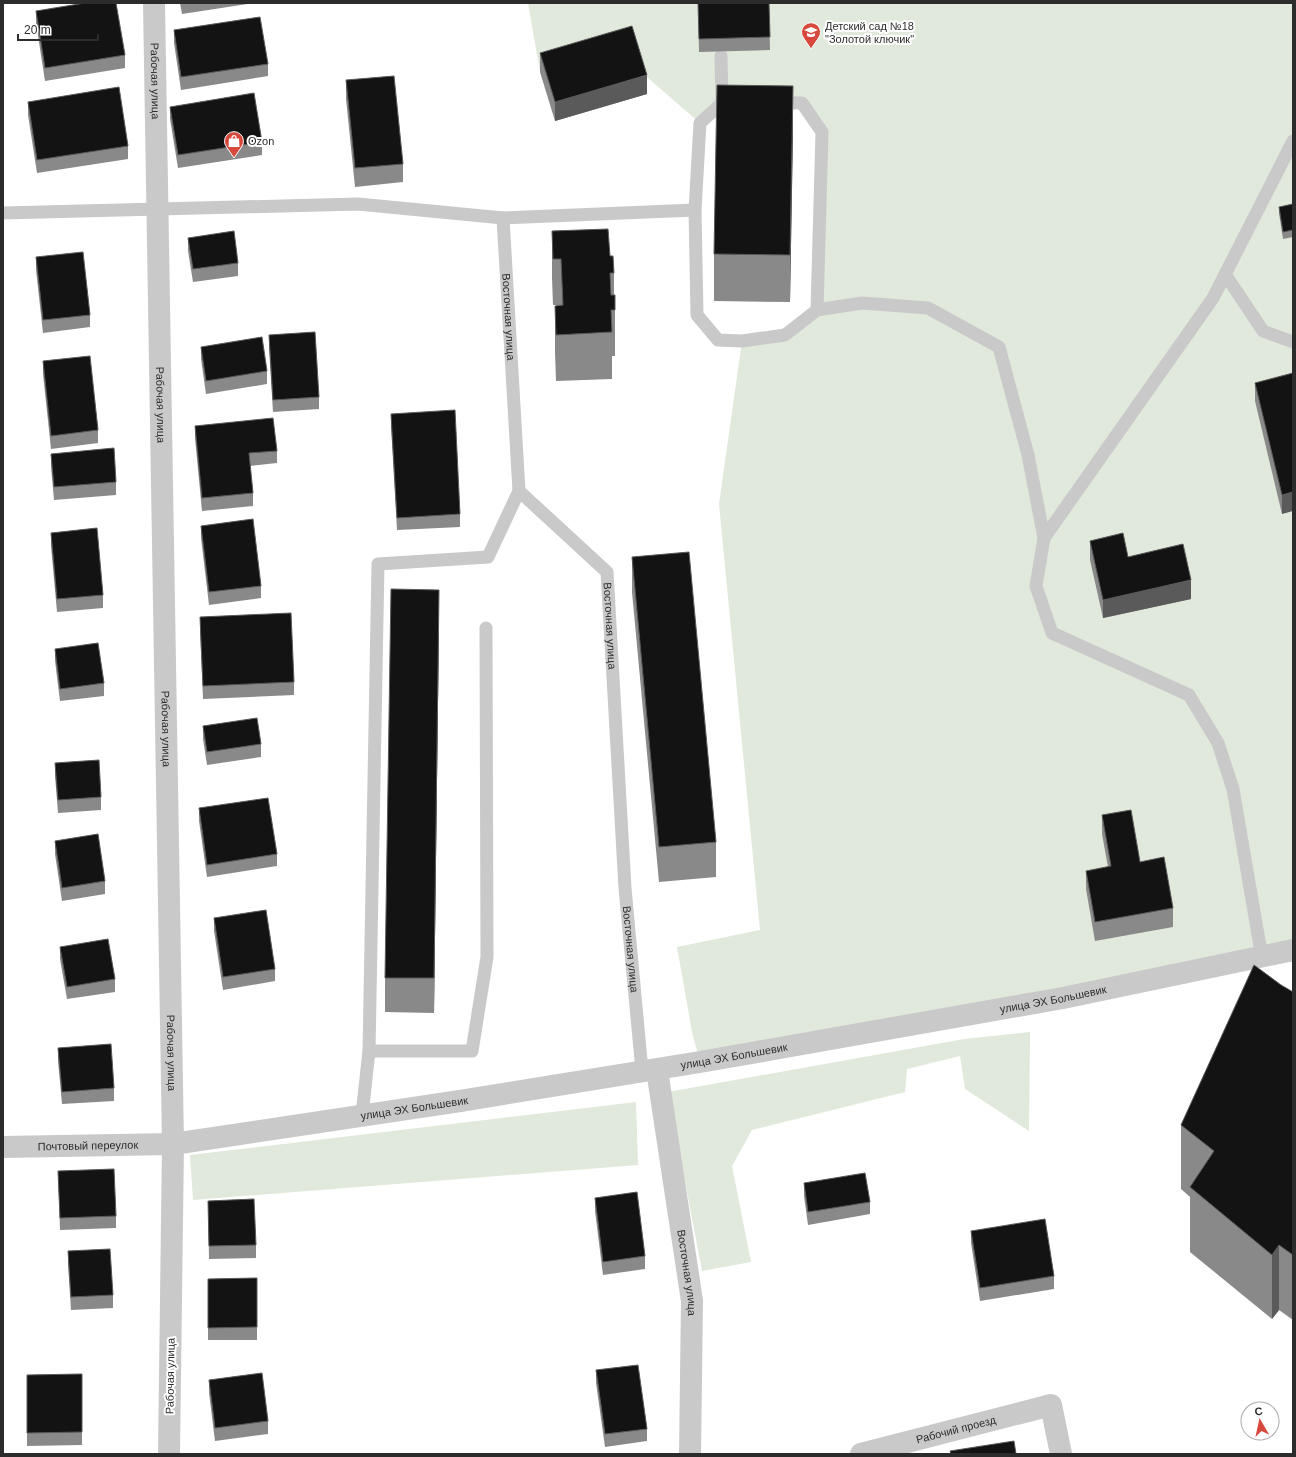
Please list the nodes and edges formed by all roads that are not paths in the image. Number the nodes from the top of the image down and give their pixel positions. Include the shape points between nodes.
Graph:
1 (154, 3) edge
2 (721, 56) dead end
3 (722, 103) junction
4 (1293, 141) edge
5 (158, 209) junction
6 (695, 210) junction
7 (3, 213) edge
8 (503, 218) junction
9 (1225, 274) junction
10 (817, 310) junction
11 (1293, 342) edge
12 (519, 491) junction
13 (1044, 538) junction
14 (486, 628) dead end
15 (1293, 950) edge
16 (1262, 958) junction
17 (369, 1051) junction
18 (650, 1070) junction
19 (362, 1116) junction
20 (173, 1144) junction
21 (3, 1147) edge
22 (169, 1454) edge
23 (690, 1454) edge
24 (861, 1454) edge
25 (1061, 1454) edge

1 - 5 street, Рабочая улица
2 - 3 lane
3 - 6 lane via 700,123
3 - 10 lane via 802,103 822,132
4 - 9 lane
5 - 7 lane
5 - 8 lane via 358,204
5 - 20 street, Рабочая улица
6 - 8 lane
6 - 10 lane via 697,315 718,340 742,341 785,335
8 - 12 lane, Восточная улица
9 - 11 lane via 1263,331
9 - 13 lane via 1212,298
10 - 13 lane via 862,303 928,308 999,347 1028,455
12 - 17 lane via 488,558 378,564
12 - 18 lane, Восточная улица via 607,572 625,888
13 - 16 lane via 1036,586 1052,633 1189,695 1218,743 1233,789
14 - 17 lane via 487,957 472,1052
15 - 16 street, улица ЭХ Большевик
16 - 18 street, улица ЭХ Большевик via 1064,998
17 - 19 lane
18 - 19 street, улица ЭХ Большевик
18 - 23 street, Восточная улица via 692,1301
19 - 20 street, улица ЭХ Большевик
20 - 21 street, Почтовый переулок
20 - 22 street, Рабочая улица
24 - 25 street, Рабочий проезд via 1051,1405

